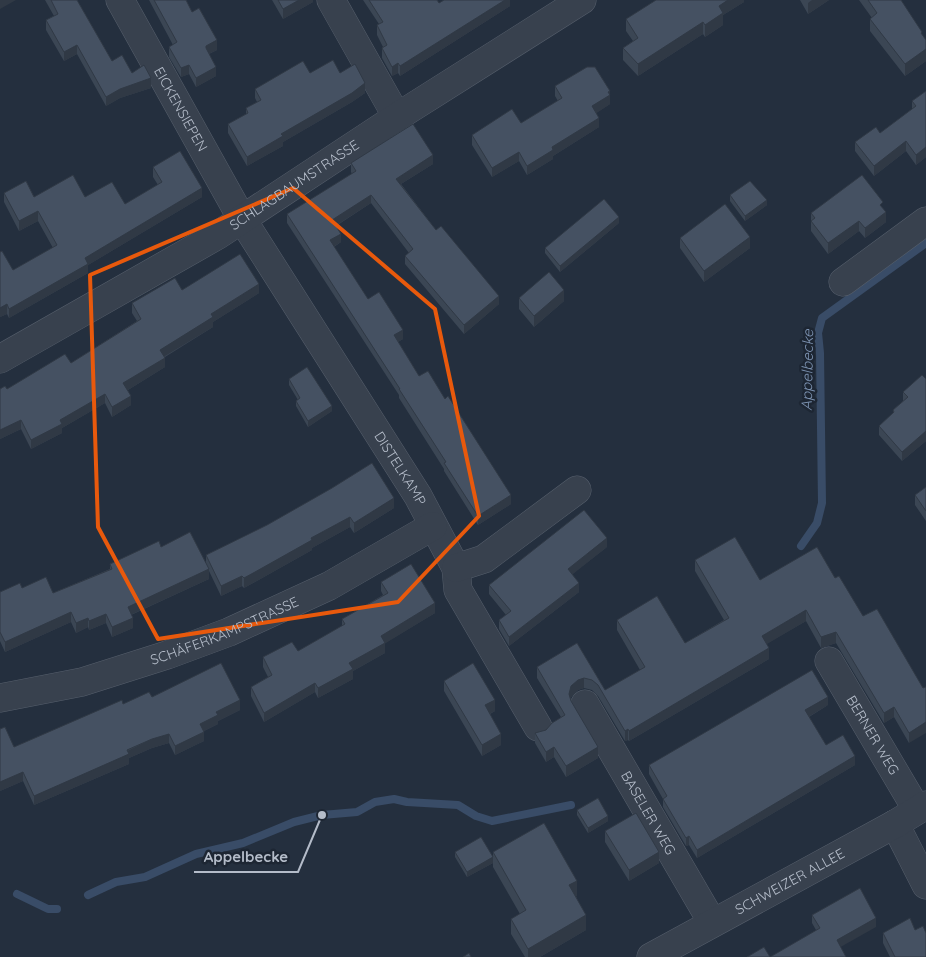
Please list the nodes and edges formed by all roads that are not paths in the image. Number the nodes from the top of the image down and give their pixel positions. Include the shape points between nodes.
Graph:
1 (120, 0) edge
2 (331, 0) edge
3 (582, 0) edge
4 (397, 117) junction
5 (242, 219) junction
6 (926, 221) edge
7 (842, 282) dead end
8 (0, 359) edge
9 (577, 490) dead end
10 (433, 526) junction
11 (456, 568) junction
12 (829, 661) dead end
13 (0, 698) edge
14 (585, 704) dead end
15 (538, 727) dead end
16 (912, 813) edge
17 (926, 885) edge
18 (712, 922) junction
19 (650, 957) edge

1 - 5 street, EICKENSIEPEN
2 - 4 street
3 - 4 street, SCHLAGBAUMSTRASSE
4 - 5 street, SCHLAGBAUMSTRASSE
5 - 8 street, SCHLAGBAUMSTRASSE
5 - 10 street, DISTELKAMP via 418,496
6 - 7 street
9 - 11 street via 484,559
10 - 11 street, DISTELKAMP
10 - 13 street, SCHÄFERKAMPSTRASSE via 329,586 229,632 82,682
11 - 15 street, DISTELKAMP via 458,590
12 - 16 street, BERNER WEG
14 - 18 street, BASELER WEG
16 - 17 street, BERNER WEG
16 - 18 street, SCHWEIZER ALLEE
18 - 19 street, SCHWEIZER ALLEE

